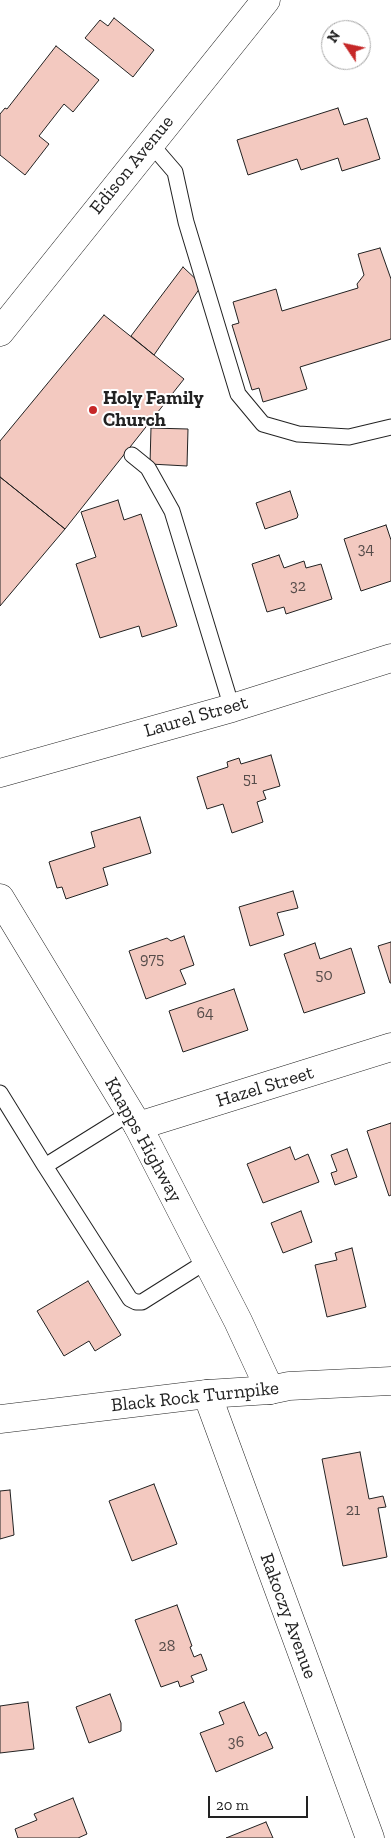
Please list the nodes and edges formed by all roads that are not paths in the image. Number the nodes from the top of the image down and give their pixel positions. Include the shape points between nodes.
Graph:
1 (266, 0) edge
2 (150, 143) junction
3 (0, 332) edge
4 (391, 427) edge
5 (132, 455) dead end
6 (391, 658) edge
7 (232, 708) junction
8 (0, 773) edge
9 (0, 898) edge
10 (391, 1048) edge
11 (0, 1093) edge
12 (134, 1120) junction
13 (45, 1166) junction
14 (207, 1261) junction
15 (391, 1381) edge
16 (270, 1390) junction
17 (207, 1394) junction
18 (0, 1419) edge
19 (370, 1838) edge

1 - 2 street, Edison Avenue
2 - 3 street, Edison Avenue
2 - 4 lane via 175,172 186,222 238,394 263,424 298,434 349,437
5 - 7 lane via 148,468 172,511
6 - 7 street, Laurel Street
7 - 8 street, Laurel Street
9 - 12 street, Knapps Highway
10 - 12 street, Hazel Street
11 - 13 lane
12 - 13 lane
12 - 14 street, Knapps Highway
13 - 14 lane via 130,1299 142,1302
14 - 16 street, Knapps Highway
15 - 16 street, Black Rock Turnpike via 326,1383
16 - 17 street, Black Rock Turnpike
17 - 18 street, Black Rock Turnpike
17 - 19 street, Rakoczy Avenue

